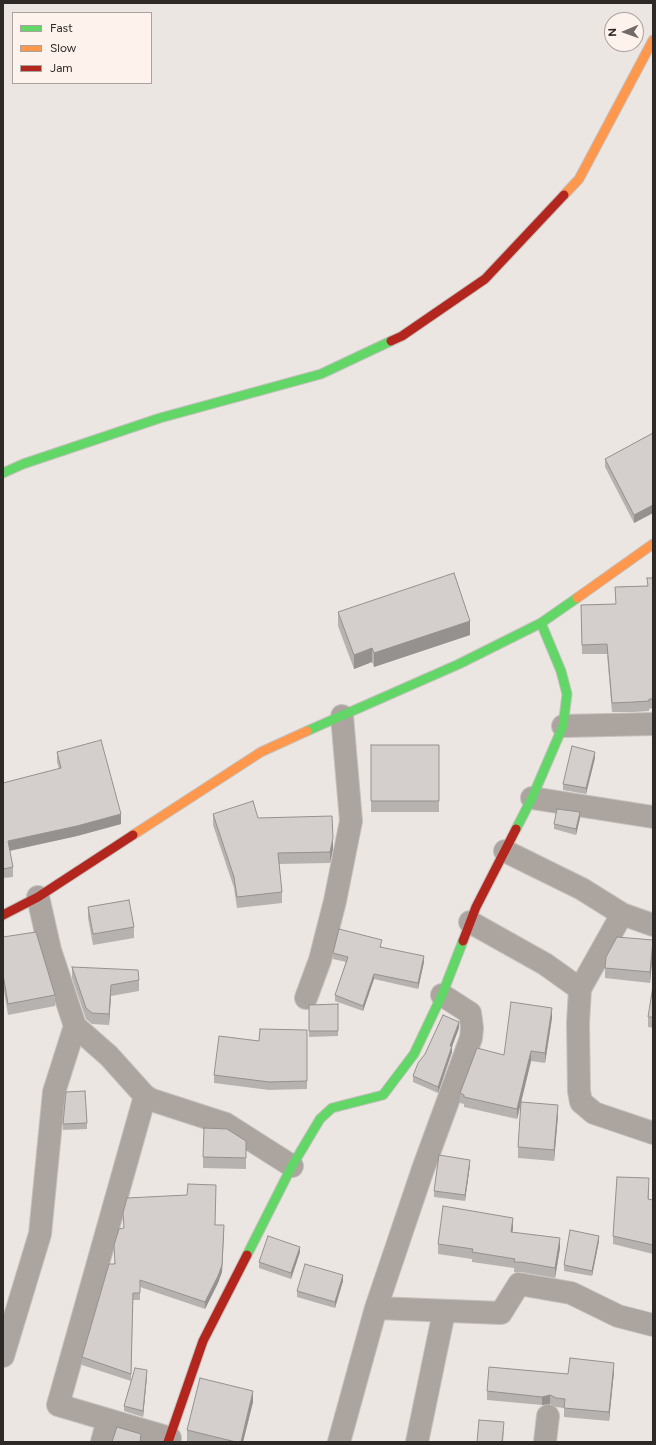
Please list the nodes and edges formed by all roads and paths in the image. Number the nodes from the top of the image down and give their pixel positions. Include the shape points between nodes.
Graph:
1 (653, 40) edge
2 (3, 473) edge
3 (653, 544) edge
4 (541, 622) junction
5 (342, 716) junction
6 (653, 724) edge
7 (563, 726) junction
8 (532, 798) junction
9 (653, 816) edge
10 (505, 851) junction
11 (38, 897) junction
12 (622, 914) junction
13 (3, 915) edge
14 (470, 922) junction
15 (653, 925) edge
16 (580, 989) junction
17 (442, 995) junction
18 (306, 998) dead end
19 (75, 1026) junction
20 (145, 1096) junction
21 (653, 1133) edge
22 (292, 1166) junction
23 (376, 1308) junction
24 (444, 1312) junction
25 (653, 1325) edge
26 (3, 1356) edge
27 (548, 1416) dead end
28 (108, 1420) junction
29 (169, 1440) edge
30 (102, 1442) edge
31 (339, 1442) edge
32 (417, 1442) edge
33 (545, 1442) edge

1 - 2 street via 579,179 485,278 402,336 321,374 160,418
3 - 4 street
4 - 5 street via 459,664
4 - 7 street via 561,671 567,694
5 - 11 street via 261,752
5 - 18 street via 351,821 335,901 320,960
6 - 7 street
7 - 8 street
8 - 9 street
8 - 10 street
10 - 12 street via 582,889
10 - 14 street
11 - 13 street
11 - 19 street via 50,950
12 - 15 street
12 - 16 street
14 - 16 street via 545,964
14 - 17 street
16 - 21 street via 578,1023 581,1102 594,1112
17 - 22 street via 414,1054 383,1095 332,1108 320,1118
17 - 23 street via 470,1013 471,1038
19 - 20 street via 109,1056
19 - 26 street via 54,1092 40,1234
20 - 22 street via 226,1124
20 - 28 street via 58,1405
22 - 29 street via 203,1341
23 - 24 street
23 - 31 street
24 - 25 street via 501,1313 519,1284 571,1293 618,1316
24 - 32 street
27 - 33 street
28 - 29 street
28 - 30 street

